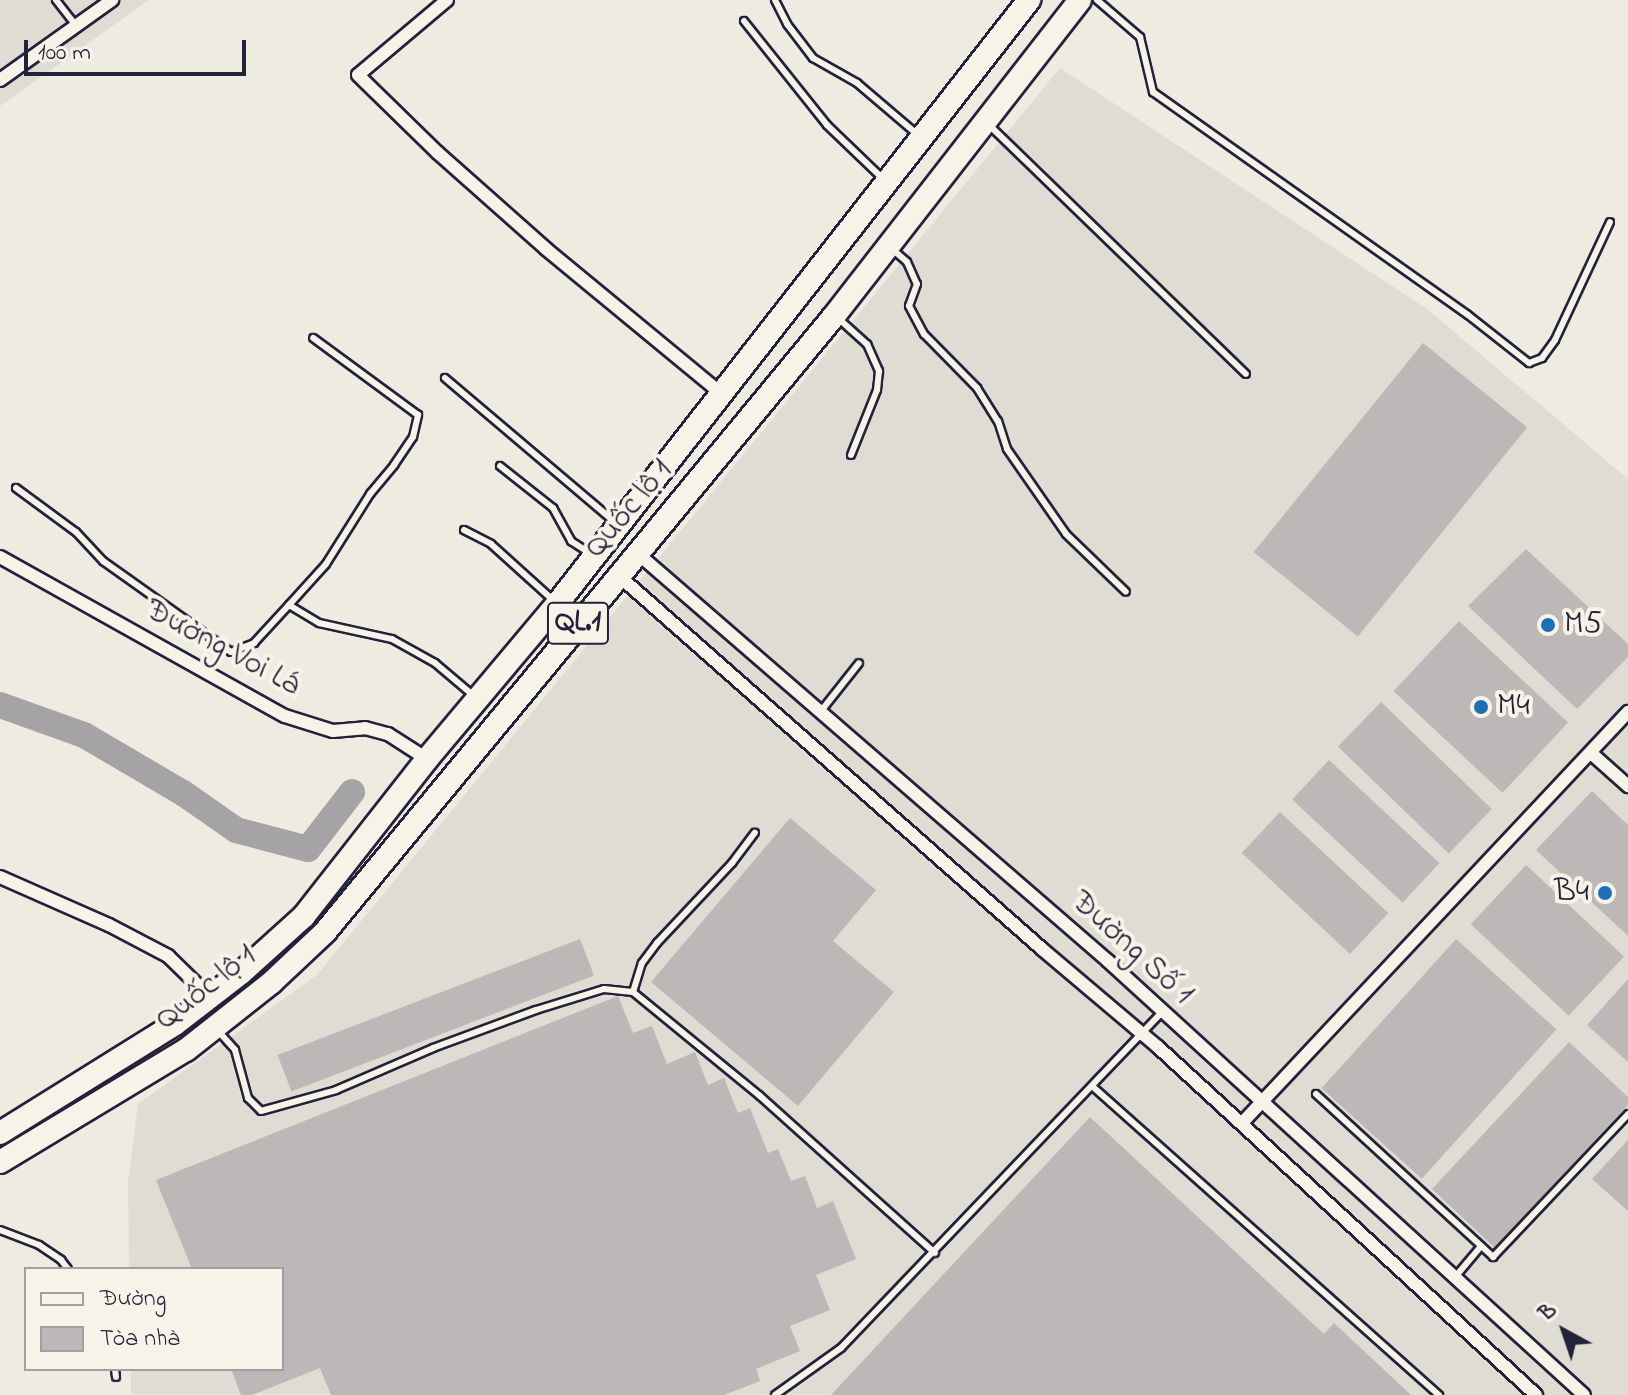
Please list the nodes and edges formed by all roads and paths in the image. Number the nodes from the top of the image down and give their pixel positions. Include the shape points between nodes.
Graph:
1 (56, 0) edge
2 (112, 0) edge
3 (447, 0) edge
4 (775, 0) edge
5 (1029, 0) edge
6 (1080, 0) edge
7 (1097, 0) edge
8 (744, 21) dead end
9 (76, 26) junction
10 (0, 80) edge
11 (985, 122) junction
12 (922, 139) junction
13 (888, 184) junction
14 (1610, 222) dead end
15 (889, 246) junction
16 (834, 316) junction
17 (313, 338) dead end
18 (1246, 374) dead end
19 (445, 378) dead end
20 (722, 394) junction
21 (851, 455) dead end
22 (500, 466) dead end
23 (16, 488) dead end
24 (464, 530) dead end
25 (615, 530) junction
26 (636, 552) junction
27 (594, 556) junction
28 (0, 557) edge
29 (618, 575) junction
30 (1126, 592) dead end
31 (557, 604) junction
32 (289, 605) junction
33 (859, 663) dead end
34 (477, 699) junction
35 (1628, 712) edge
36 (819, 714) junction
37 (1591, 753) junction
38 (427, 759) junction
39 (1628, 786) edge
40 (755, 833) dead end
41 (0, 877) edge
42 (633, 992) junction
43 (210, 997) junction
44 (1163, 1011) junction
45 (215, 1027) junction
46 (1141, 1034) junction
47 (1092, 1086) junction
48 (1316, 1094) dead end
49 (1262, 1101) junction
50 (1628, 1114) edge
51 (1242, 1123) junction
52 (0, 1133) edge
53 (0, 1162) edge
54 (0, 1230) edge
55 (1481, 1246) junction
56 (935, 1253) junction
57 (66, 1267) edge
58 (1456, 1276) junction
59 (775, 1395) edge
60 (1439, 1395) edge
61 (1536, 1395) edge
62 (1584, 1395) edge

1 - 9 lane
2 - 9 street
3 - 20 street via 358,75 546,249
4 - 12 lane via 813,58 857,83
5 - 12 highway, Quốc lộ 1 / QL.1
6 - 11 highway, Quốc lộ 1 / QL.1
7 - 14 lane via 1140,37 1153,92 1529,363 1542,358 1555,340
8 - 13 lane via 827,125
9 - 10 street
11 - 15 highway, Quốc lộ 1 / QL.1
11 - 18 lane
12 - 13 highway, Quốc lộ 1 / QL.1
13 - 20 highway, Quốc lộ 1 / QL.1
15 - 16 highway, Quốc lộ 1 / QL.1
15 - 30 lane via 907,262 917,284 909,306 924,334 977,388 998,421 1007,449 1066,534
16 - 21 lane via 867,344 879,371 877,390
16 - 26 highway, Quốc lộ 1 / QL.1
17 - 32 lane via 418,415 413,437 394,465 326,564
19 - 25 lane
20 - 25 highway, Quốc lộ 1 / QL.1
22 - 27 lane via 553,508 571,541
23 - 32 lane via 76,532 103,561 231,652 254,643
24 - 31 lane via 491,544
25 - 26 highway
25 - 27 highway, Quốc lộ 1 / QL.1
26 - 29 highway, Quốc lộ 1 / QL.1
26 - 36 street, Đường Số 1
27 - 29 highway
27 - 31 highway, Quốc lộ 1 / QL.1
28 - 38 street, Đường Voi Lá via 285,716 333,731 365,728 388,734
29 - 45 highway, Quốc lộ 1 / QL.1 via 325,932
29 - 46 street, Đường Số 1
31 - 34 highway, Quốc lộ 1 / QL.1
32 - 34 lane via 319,623 392,639 435,663
33 - 36 lane
34 - 38 highway, Quốc lộ 1 / QL.1
35 - 37 street
36 - 44 street, Đường Số 1
37 - 39 street
37 - 49 street
38 - 43 highway, Quốc lộ 1 / QL.1 via 304,916
40 - 42 lane via 657,943 642,963
41 - 43 street via 168,956
42 - 45 lane via 604,989 536,1010 336,1090 261,1111 248,1098 235,1050
42 - 56 lane via 760,1096
43 - 52 highway, Quốc lộ 1 / QL.1
44 - 46 lane
44 - 49 street, Đường Số 1
45 - 53 highway, Quốc lộ 1 / QL.1 via 186,1050
46 - 47 lane
46 - 51 street, Đường Số 1
47 - 56 lane
47 - 60 lane
48 - 55 lane
49 - 51 street
49 - 58 street, Đường Số 1
50 - 55 lane via 1502,1250 1493,1257
51 - 61 street, Đường Số 1
54 - 57 lane via 39,1245
55 - 58 lane
56 - 59 lane via 841,1348
58 - 62 street, Đường Số 1

